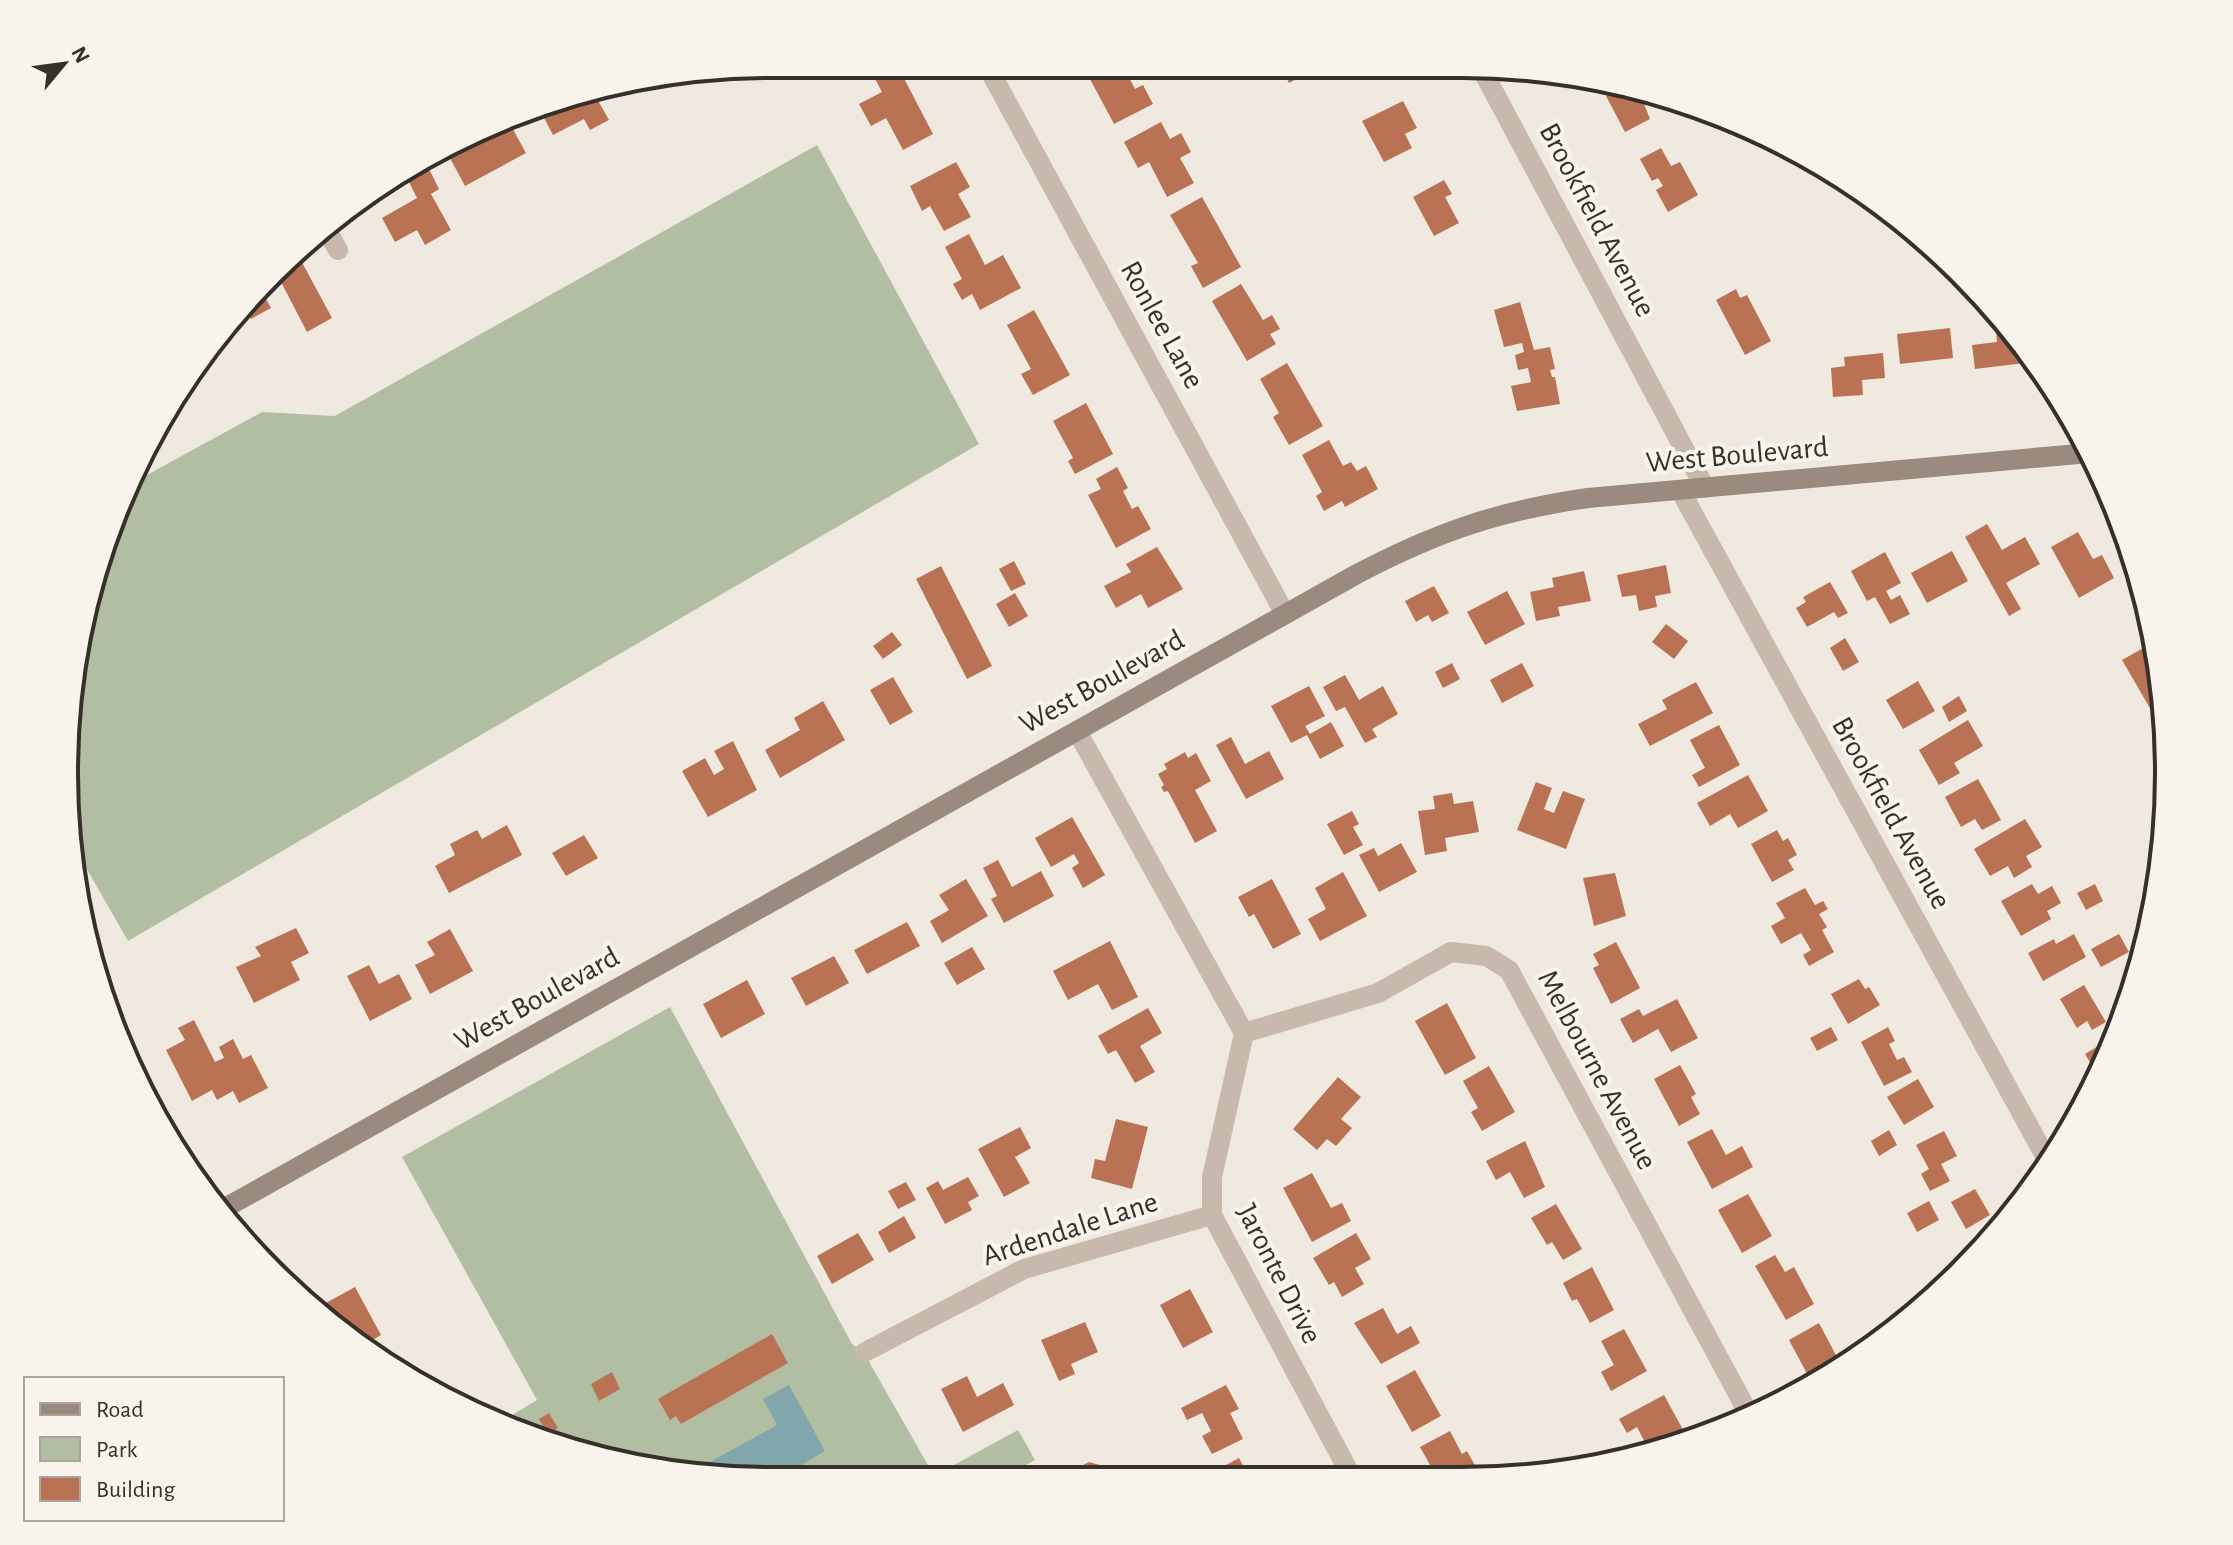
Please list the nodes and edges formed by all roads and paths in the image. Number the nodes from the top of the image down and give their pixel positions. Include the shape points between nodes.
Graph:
1 (994, 78) edge
2 (1487, 79) edge
3 (331, 237) edge
4 (338, 250) dead end
5 (2077, 454) edge
6 (1705, 488) junction
7 (1680, 490) junction
8 (1285, 614) junction
9 (1077, 731) junction
10 (1244, 1033) junction
11 (2042, 1151) edge
12 (230, 1205) edge
13 (1212, 1215) junction
14 (865, 1352) dead end
15 (1744, 1406) edge
16 (1347, 1467) edge

1 - 8 street, Ronlee Lane
2 - 6 street, Brookfield Avenue
3 - 4 street
5 - 6 street, West Boulevard
6 - 7 street, West Boulevard
7 - 8 street, West Boulevard via 1588,498 1481,518 1397,553
7 - 11 street, Brookfield Avenue
8 - 9 street, West Boulevard
9 - 10 street
9 - 12 street, West Boulevard
10 - 13 street, Jaronte Drive via 1212,1177
10 - 15 street, Melbourne Avenue via 1378,993 1451,952 1486,956 1509,970
13 - 14 street, Ardendale Lane via 1024,1269
13 - 16 street, Jaronte Drive

